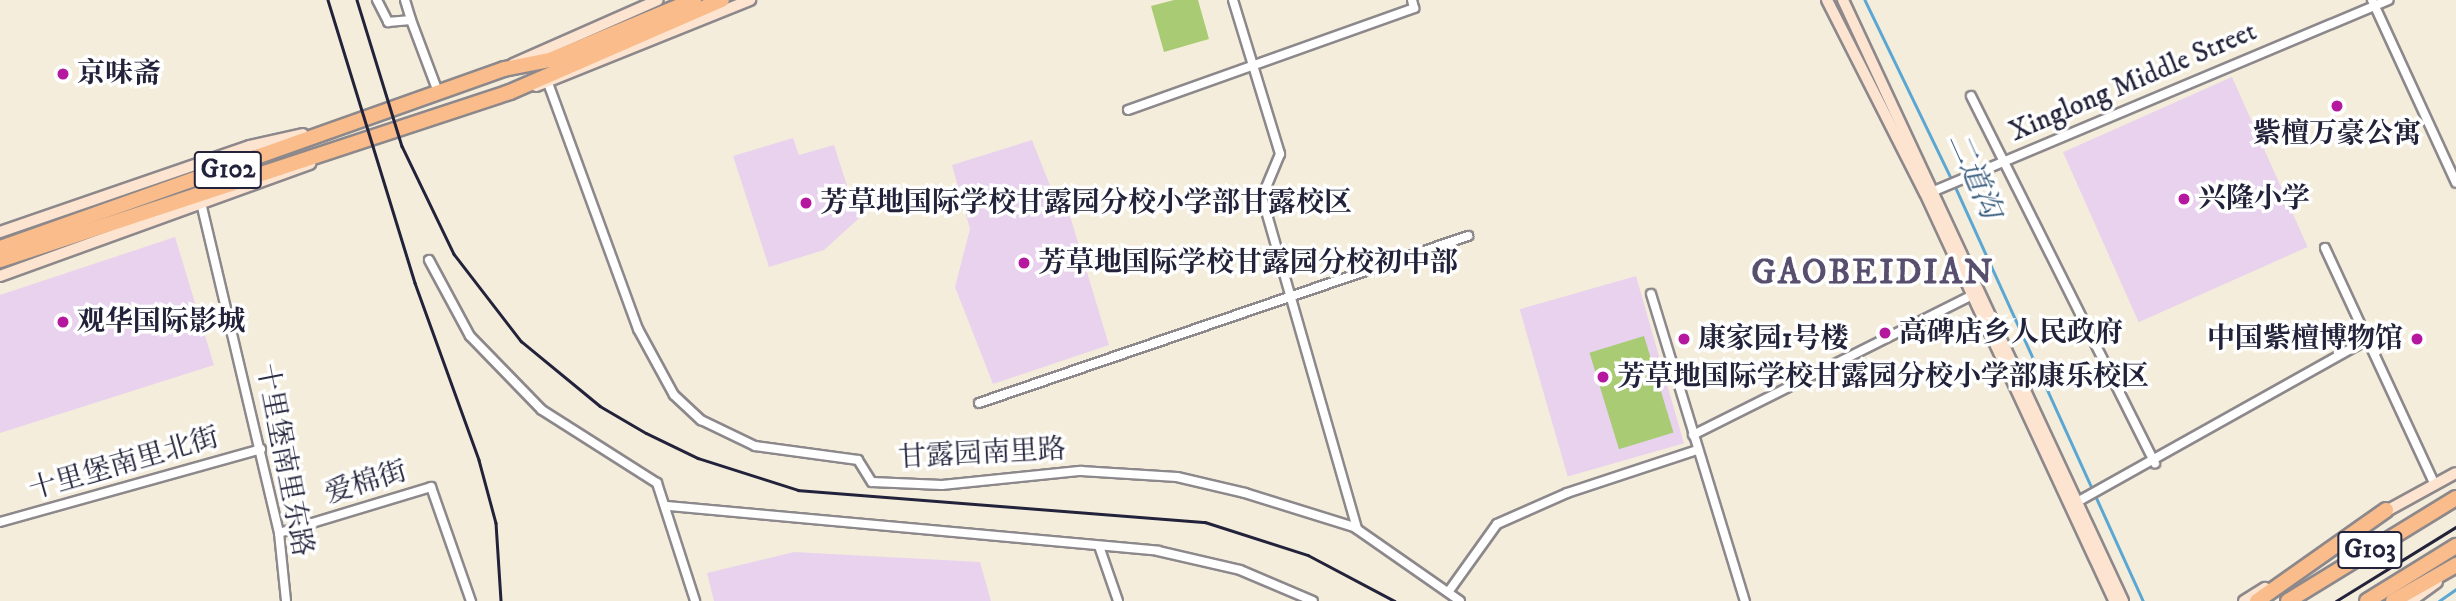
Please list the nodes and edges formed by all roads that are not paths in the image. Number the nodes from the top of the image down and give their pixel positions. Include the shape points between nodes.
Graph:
1 (377, 0) edge
2 (405, 0) edge
3 (695, 0) edge
4 (722, 0) edge
5 (750, 0) edge
6 (1233, 0) edge
7 (1412, 0) edge
8 (1827, 0) edge
9 (1843, 0) edge
10 (2388, 0) edge
11 (2373, 3) edge
12 (663, 14) edge
13 (411, 20) junction
14 (1252, 63) junction
15 (548, 83) junction
16 (438, 92) junction
17 (510, 92) junction
18 (1971, 96) dead end
19 (1128, 110) dead end
20 (345, 147) junction
21 (2000, 163) junction
22 (2456, 183) edge
23 (1935, 190) junction
24 (202, 206) junction
25 (116, 215) junction
26 (0, 232) edge
27 (1468, 236) dead end
28 (0, 248) edge
29 (2325, 248) dead end
30 (0, 260) edge
31 (429, 260) dead end
32 (0, 276) edge
33 (1651, 294) dead end
34 (1972, 295) junction
35 (1287, 298) junction
36 (2367, 340) junction
37 (979, 403) dead end
38 (1693, 435) junction
39 (261, 449) junction
40 (1697, 450) junction
41 (2155, 463) junction
42 (2456, 473) edge
43 (2435, 485) junction
44 (2454, 498) edge
45 (2083, 500) junction
46 (668, 506) junction
47 (2386, 510) junction
48 (0, 522) edge
49 (1357, 528) junction
50 (279, 533) junction
51 (1099, 546) junction
52 (2456, 546) edge
53 (2456, 566) edge
54 (1449, 591) junction
55 (286, 601) edge
56 (471, 601) edge
57 (695, 601) edge
58 (1118, 601) edge
59 (1313, 601) edge
60 (1460, 601) edge
61 (1745, 601) edge
62 (2114, 601) edge
63 (2123, 601) edge
64 (2244, 601) edge
65 (2257, 601) edge
66 (2288, 601) edge
67 (2367, 601) edge
68 (2393, 601) edge
69 (2412, 601) edge

1 - 13 street via 388,22
2 - 13 street
3 - 12 highway, G102
4 - 12 highway, G102
5 - 12 street
6 - 14 street
7 - 14 street via 1414,8
8 - 34 street
9 - 23 street
10 - 11 street, Xinglong Middle Street
11 - 21 street, Xinglong Middle Street
11 - 22 street
12 - 15 street
12 - 16 highway, G102 via 550,60 504,69
12 - 17 highway, G102
13 - 16 street
14 - 19 street
14 - 35 street via 1280,154 1262,197
15 - 17 street
15 - 49 street, 甘露园南里路 via 638,328 674,395 701,420 755,446 858,460 872,482 942,485 1081,471 1177,477
16 - 25 highway, G102
17 - 20 highway, G102
18 - 21 street
20 - 24 street
20 - 25 highway, G102
21 - 23 street, Xinglong Middle Street
21 - 41 street
23 - 45 street
24 - 25 street
24 - 39 street, 十里堡南里东路
25 - 26 street
25 - 28 highway, G102
25 - 30 highway, G102
25 - 32 street
27 - 35 street
29 - 36 street
31 - 46 street via 470,336 496,365 542,410 657,482
33 - 38 street
34 - 38 street
34 - 62 street
35 - 37 street
35 - 49 street
36 - 41 street
36 - 43 street
38 - 40 street
39 - 48 street, 十里堡南里北街
39 - 50 street, 十里堡南里东路
40 - 54 street via 1567,493 1497,524
40 - 61 street
41 - 45 street
42 - 43 street
43 - 47 street
44 - 66 highway, G103
45 - 63 street
46 - 51 street
46 - 57 street
47 - 64 street
47 - 65 highway
49 - 54 street, 甘露园南里路
50 - 55 street, 十里堡南里东路
50 - 56 street, 爱棉街 via 431,487
51 - 58 street
51 - 59 street via 1240,569
52 - 67 highway, G103
53 - 68 highway
53 - 69 street
54 - 60 street, 甘露园南里路

